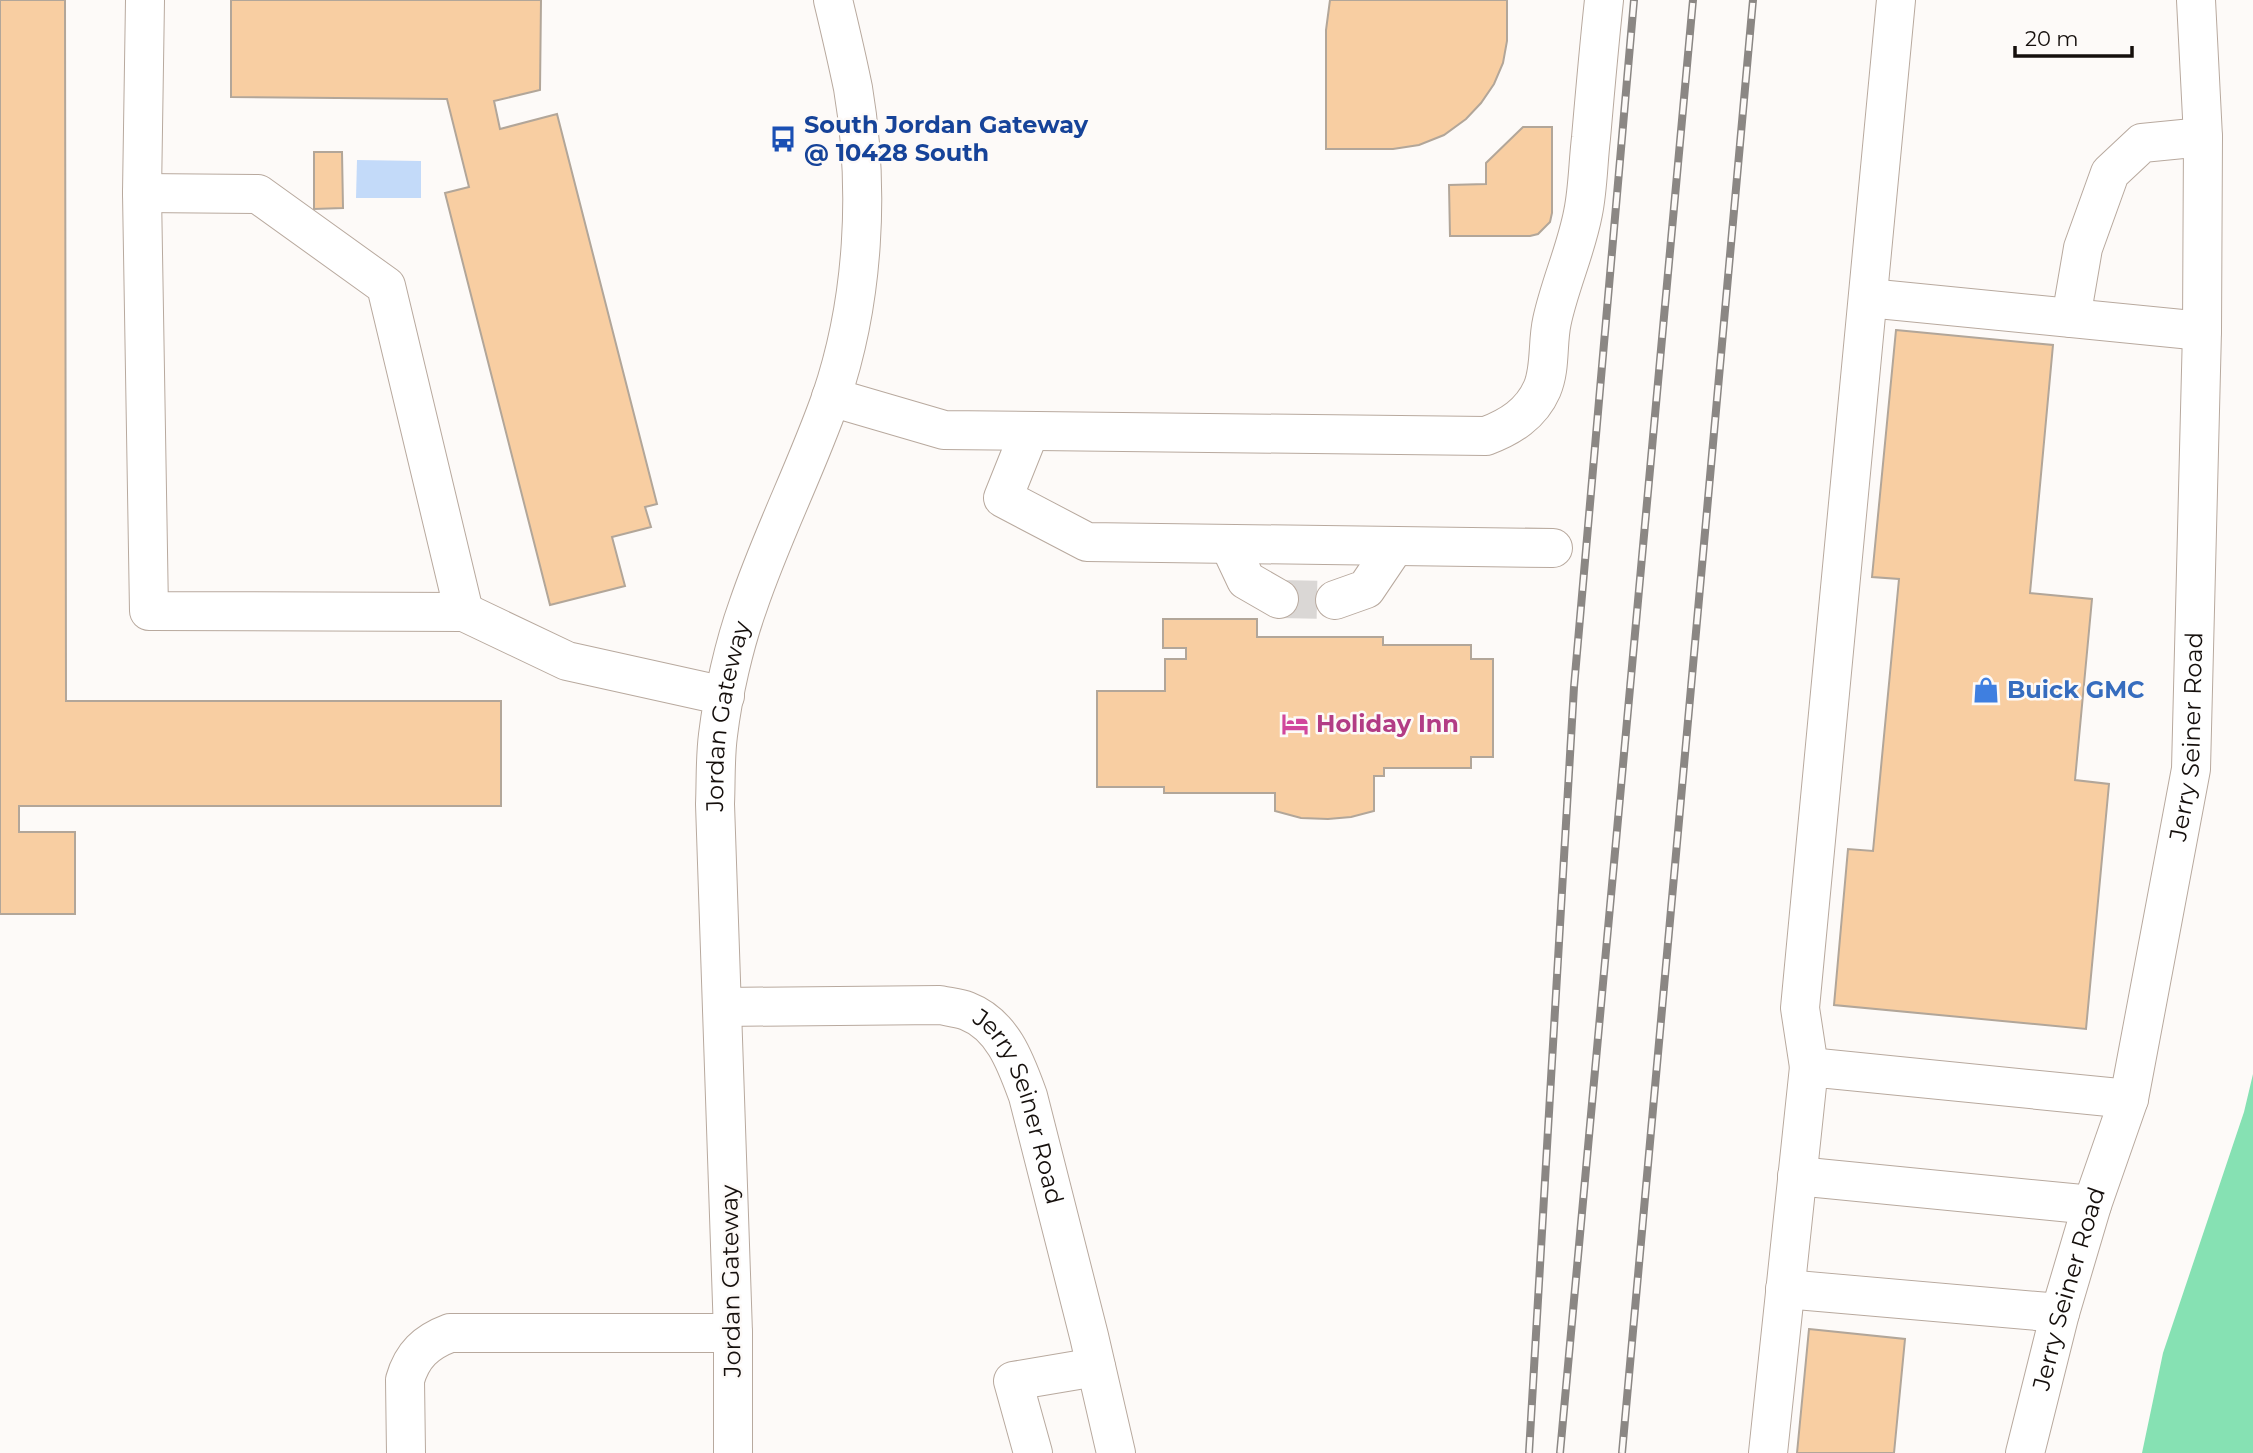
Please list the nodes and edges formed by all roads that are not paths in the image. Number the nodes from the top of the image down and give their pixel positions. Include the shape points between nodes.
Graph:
1 (145, 0) edge
2 (833, 0) edge
3 (1604, 0) edge
4 (1896, 0) edge
5 (2196, 0) edge
6 (2203, 137) junction
7 (142, 193) junction
8 (1868, 298) junction
9 (2071, 318) junction
10 (2202, 331) junction
11 (831, 397) junction
12 (1029, 433) junction
13 (1229, 544) junction
14 (1395, 546) junction
15 (1553, 548) dead end
16 (1279, 599) tunnel mouth
17 (1335, 600) tunnel mouth
18 (464, 611) junction
19 (725, 696) junction
20 (722, 1007) junction
21 (1809, 1067) junction
22 (2129, 1099) junction
23 (1797, 1176) junction
24 (2092, 1205) junction
25 (1785, 1289) junction
26 (2060, 1313) junction
27 (733, 1332) junction
28 (1096, 1367) junction
29 (406, 1453) edge
30 (733, 1453) edge
31 (1033, 1453) edge
32 (1116, 1453) edge
33 (1768, 1453) edge
34 (2025, 1453) edge

1 - 7 street
2 - 11 street, Jordan Gateway via 853,88 862,187 856,285
3 - 12 street via 1580,229 1551,324 1542,390 1518,420 1486,436
4 - 8 street
5 - 6 street, Jerry Seiner Road
6 - 9 street via 2142,143 2110,173 2084,248
6 - 10 street, Jerry Seiner Road
7 - 18 street via 258,194 386,286
7 - 18 street via 149,611
8 - 9 street
8 - 21 street via 1800,1008
9 - 10 street
10 - 22 street, Jerry Seiner Road via 2191,769
11 - 12 street via 944,430
11 - 19 street, Jordan Gateway via 747,608
12 - 13 street via 1003,498 1087,542
13 - 14 street
13 - 16 street via 1246,580
14 - 15 street
14 - 17 street via 1366,589
18 - 19 street via 566,661
19 - 20 street, Jordan Gateway via 715,804
20 - 27 street, Jordan Gateway
20 - 28 street, Jerry Seiner Road via 940,1005 970,1012 996,1031 1014,1058 1028,1096
21 - 22 street
21 - 23 street
22 - 24 street, Jerry Seiner Road
23 - 24 street
23 - 25 street
24 - 26 street, Jerry Seiner Road
25 - 26 street
25 - 33 street
26 - 34 street, Jerry Seiner Road
27 - 29 street via 450,1333 422,1348 408,1368
27 - 30 street, Jordan Gateway
28 - 31 street via 1013,1381
28 - 32 street, Jerry Seiner Road

